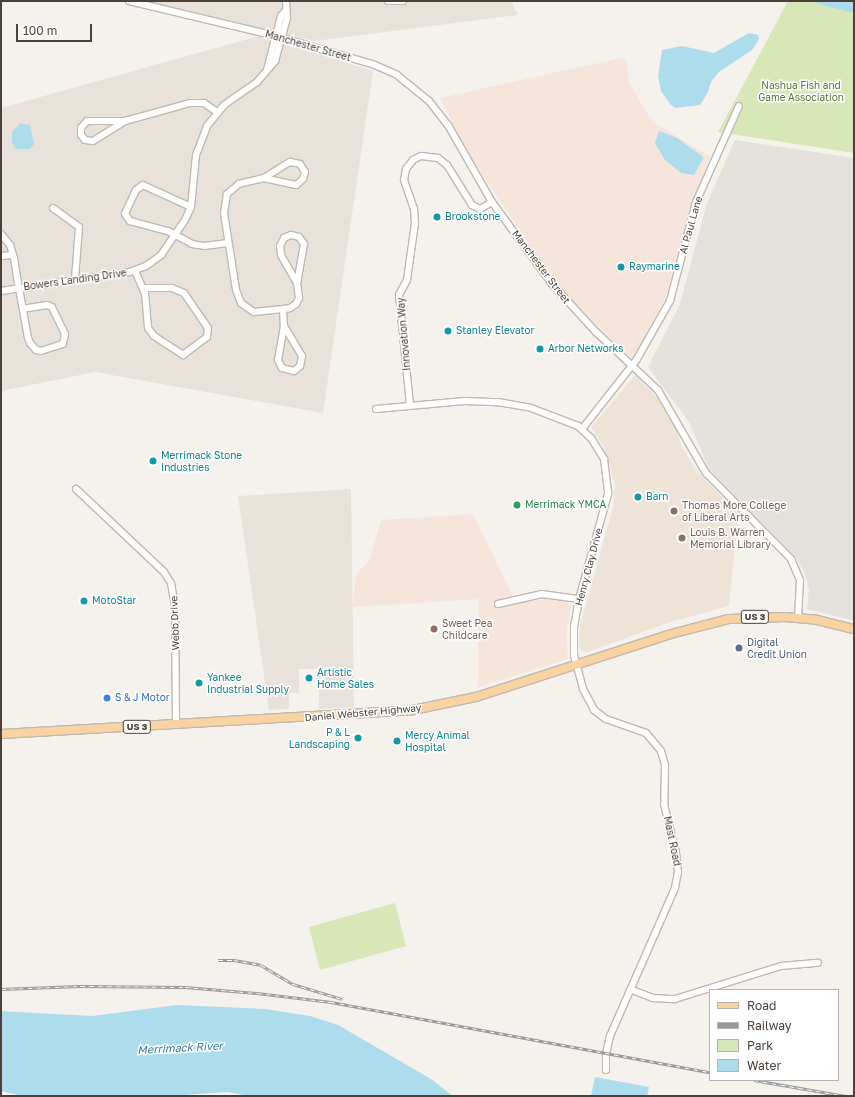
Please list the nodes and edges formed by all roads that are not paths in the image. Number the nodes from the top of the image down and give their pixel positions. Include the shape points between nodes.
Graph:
1 (129, 1) edge
2 (286, 1) edge
3 (388, 1) edge
4 (403, 1) edge
5 (285, 11) junction
6 (276, 36) junction
7 (282, 38) junction
8 (267, 70) junction
9 (739, 106) dead end
10 (217, 112) junction
11 (125, 121) junction
12 (264, 178) junction
13 (492, 202) junction
14 (192, 207) junction
15 (53, 208) dead end
16 (1, 234) edge
17 (176, 235) junction
18 (228, 242) junction
19 (14, 255) junction
20 (1, 256) edge
21 (135, 271) junction
22 (75, 279) junction
23 (297, 282) junction
24 (19, 288) junction
25 (144, 288) junction
26 (1, 291) edge
27 (23, 309) junction
28 (284, 309) junction
29 (284, 326) junction
30 (633, 365) junction
31 (410, 405) junction
32 (376, 410) dead end
33 (582, 429) junction
34 (76, 489) dead end
35 (579, 599) junction
36 (498, 604) dead end
37 (798, 619) junction
38 (854, 629) edge
39 (577, 665) junction
40 (176, 725) junction
41 (1, 734) edge
42 (818, 963) dead end
43 (632, 990) junction
44 (606, 1070) dead end

1 - 6 street, Manchester Street
2 - 5 street
3 - 4 street
5 - 6 street, Bowers Landing Drive via 281,16
5 - 7 street, Bowers Landing Drive via 287,18
6 - 7 street, Manchester Street
6 - 8 street, Bowers Landing Drive
7 - 8 street, Bowers Landing Drive via 275,61
7 - 13 street, Manchester Street via 386,69 420,93 438,110 448,125
8 - 10 street, Bowers Landing Drive via 257,82
9 - 30 street, Al Paul Lane via 696,202 670,301
10 - 11 street via 204,103 196,102
10 - 14 street, Bowers Landing Drive via 207,126 198,149
11 - 11 street via 93,141 85,140 81,135 81,128 87,121
12 - 12 street via 290,162 300,164 305,172 302,181 293,186
12 - 18 street via 238,184 227,194 224,209
13 - 30 street, Manchester Street via 563,298
13 - 31 street, Innovation Way via 480,209 472,205 447,165 438,158 421,156 406,168 404,180 414,209 415,222 407,280 399,295
14 - 17 street, Bowers Landing Drive
14 - 17 street via 146,186 136,190 126,211 127,219
15 - 22 street via 79,227
16 - 19 street
17 - 18 street via 200,246
17 - 21 street, Bowers Landing Drive via 158,258
18 - 28 street via 236,290 241,303 254,312
19 - 20 street
19 - 24 street
21 - 22 street, Bowers Landing Drive
21 - 25 street
22 - 24 street, Bowers Landing Drive
23 - 23 street via 280,250 281,242 291,235 299,237 304,244
23 - 28 street via 299,298 296,304
24 - 26 street, Bowers Landing Drive
24 - 27 street
25 - 25 street via 147,324 154,336 183,355 207,337 208,328 184,293 172,288
27 - 27 street via 32,348 41,351 63,344 64,334 52,307 47,305
28 - 29 street
29 - 29 street via 302,356 300,366 294,371 282,368 278,360
30 - 33 street
30 - 37 street, Manchester Street via 664,398 706,473 791,559 800,580
31 - 32 street, Henry Clay Drive
31 - 33 street, Henry Clay Drive via 465,401 498,402 544,411
33 - 35 street, Henry Clay Drive via 604,459 609,482 606,506
34 - 40 street, Webb Drive via 158,567 171,583 175,606
35 - 36 street via 542,594
35 - 39 street, Henry Clay Drive via 573,638
37 - 38 main road, Daniel Webster Highway / US 3
37 - 39 main road, Daniel Webster Highway / US 3 via 765,616 712,623
39 - 40 main road, Daniel Webster Highway / US 3 via 476,698 413,710
39 - 43 street, Mast Road via 582,689 594,710 606,719 646,733 657,744 665,765 664,804 678,872 675,888
40 - 41 main road, Daniel Webster Highway / US 3
42 - 43 street via 781,966 675,999 653,998
43 - 44 street, Mast Road via 610,1036

